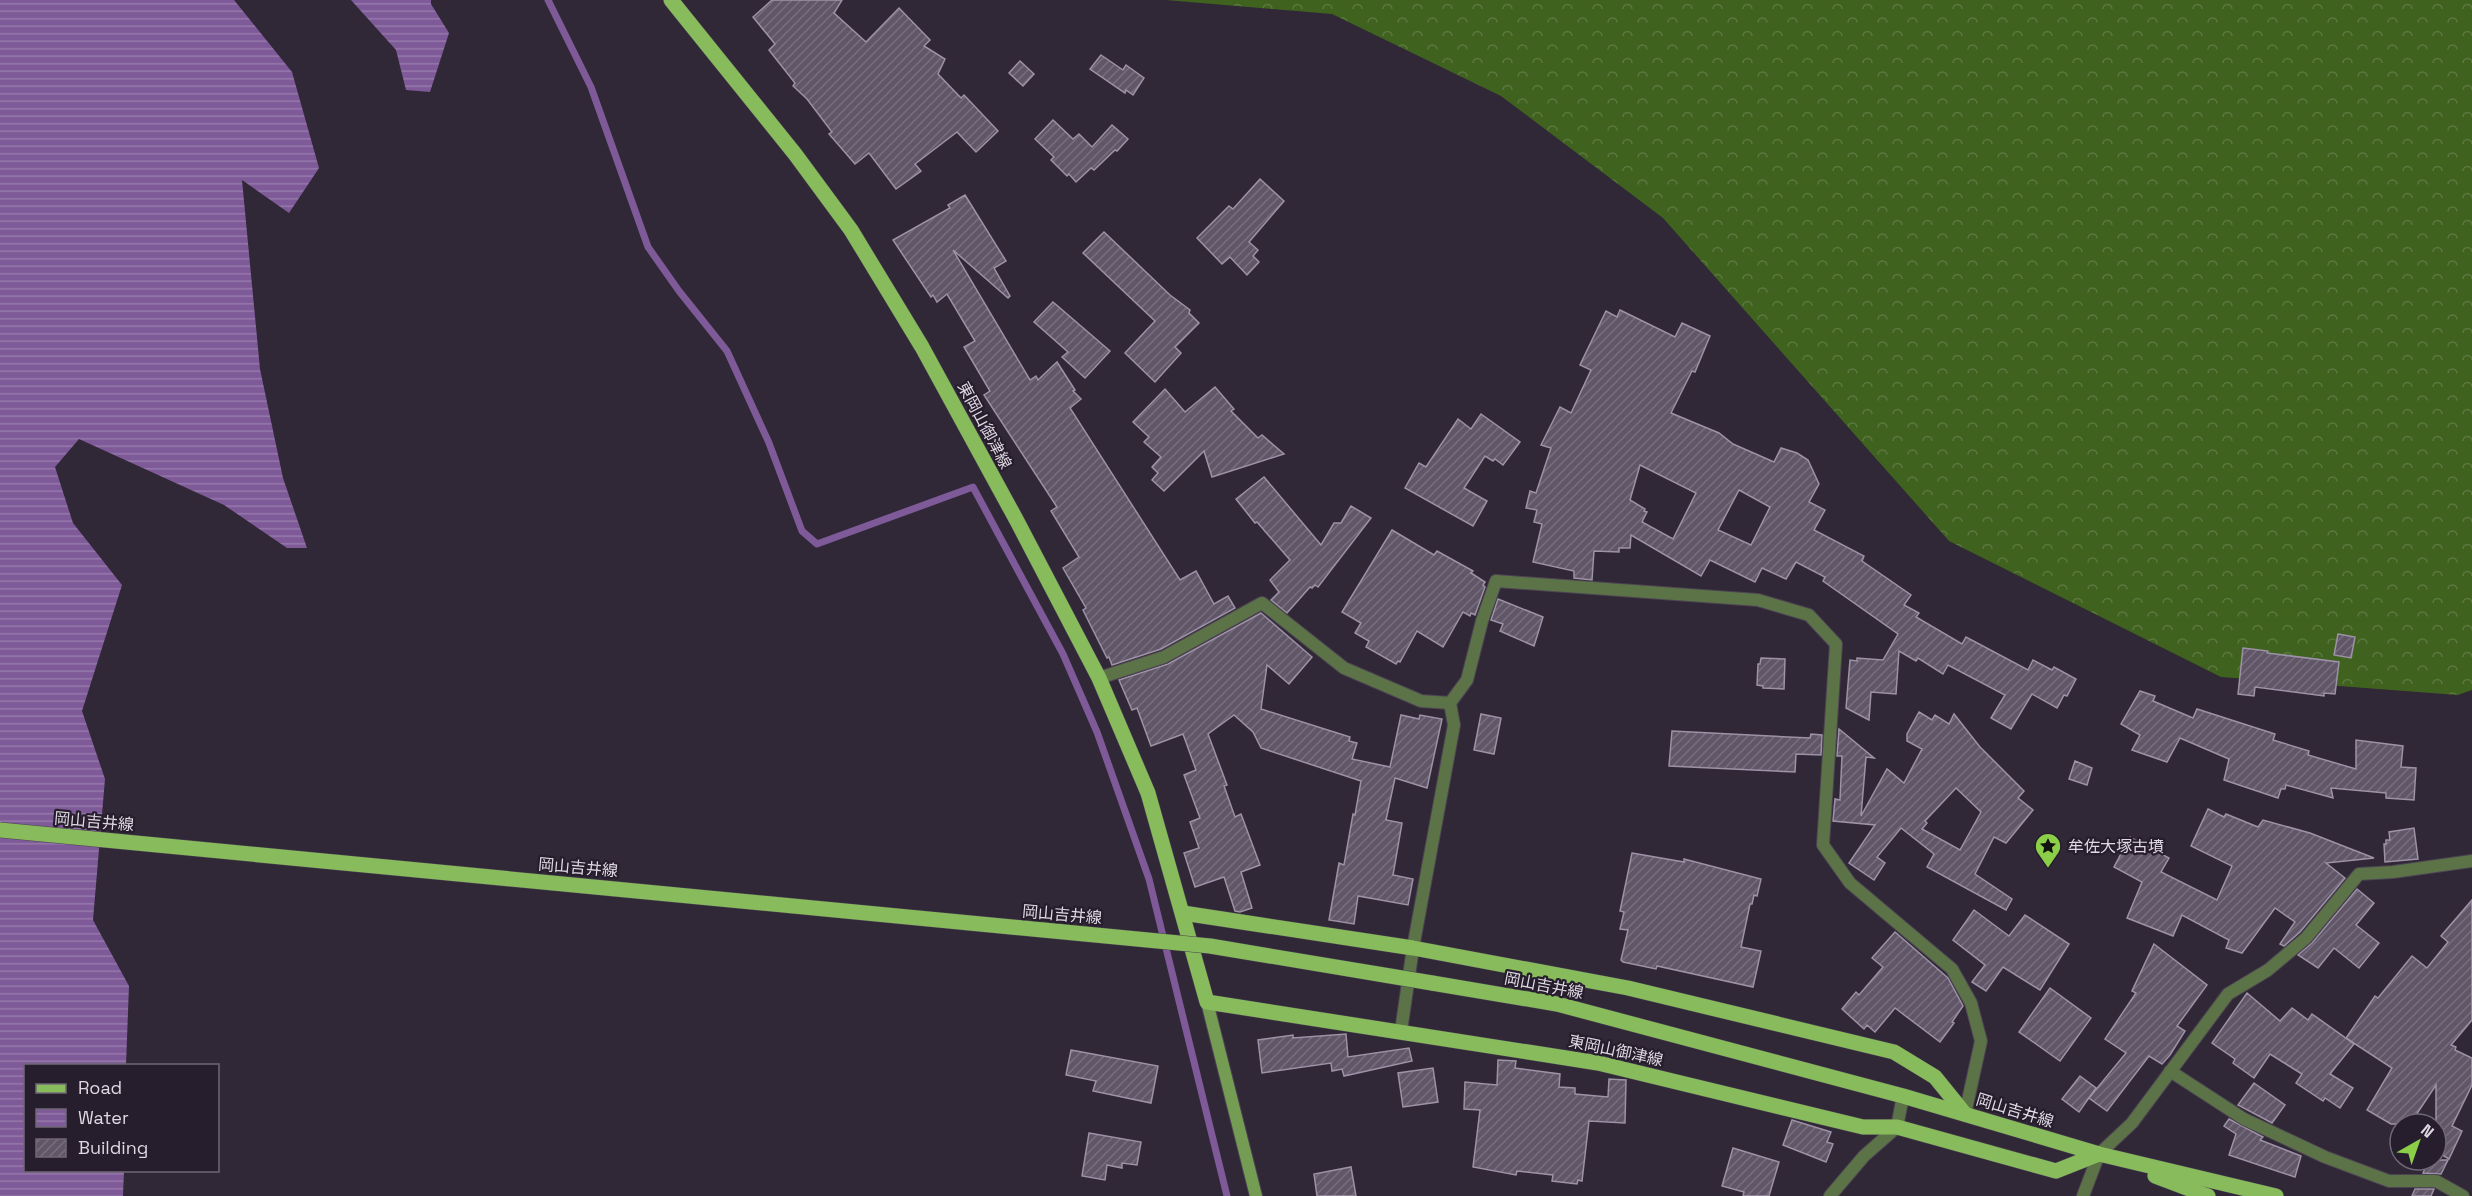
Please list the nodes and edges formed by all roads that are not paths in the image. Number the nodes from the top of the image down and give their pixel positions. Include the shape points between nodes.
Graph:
1 (671, 0) edge
2 (1099, 678) junction
3 (1450, 703) junction
4 (0, 830) edge
5 (2472, 861) edge
6 (1183, 913) junction
7 (1413, 948) junction
8 (1208, 1002) junction
9 (1401, 1031) junction
10 (2170, 1071) junction
11 (1903, 1096) junction
12 (1965, 1114) junction
13 (1897, 1127) junction
14 (2099, 1154) junction
15 (1256, 1196) edge
16 (1830, 1196) edge
17 (2083, 1196) edge
18 (2208, 1196) edge
19 (2276, 1196) edge
20 (2463, 1196) edge

1 - 2 main road, 東岡山御津線 via 851,230 922,347
2 - 3 street via 1164,657 1262,603 1344,668 1421,701
2 - 6 main road, 東岡山御津線 via 1148,793
3 - 7 street via 1454,725
3 - 12 street via 1467,680 1496,581 1758,600 1809,615 1836,644 1823,845 1850,883 1952,969 1971,1004 1981,1041
4 - 11 main road, 岡山吉井線, bridge via 1210,946 1557,1004
5 - 10 street via 2359,874 2306,938 2268,970 2228,994
6 - 7 main road
6 - 8 main road, 東岡山御津線
7 - 9 street
7 - 12 main road via 1628,988 1893,1052 1935,1077
8 - 9 main road, 東岡山御津線
8 - 15 street
9 - 13 main road, 東岡山御津線 via 1598,1063 1863,1127
10 - 14 street via 2132,1123
10 - 20 street via 2244,1119 2325,1157 2389,1181 2436,1181
11 - 12 main road, 岡山吉井線
11 - 13 street
12 - 14 main road, 岡山吉井線
13 - 14 main road, 東岡山御津線 via 2056,1171
13 - 16 street via 1864,1156
14 - 17 street
14 - 18 main road, 岡山吉井線
14 - 19 main road, 岡山吉井線

